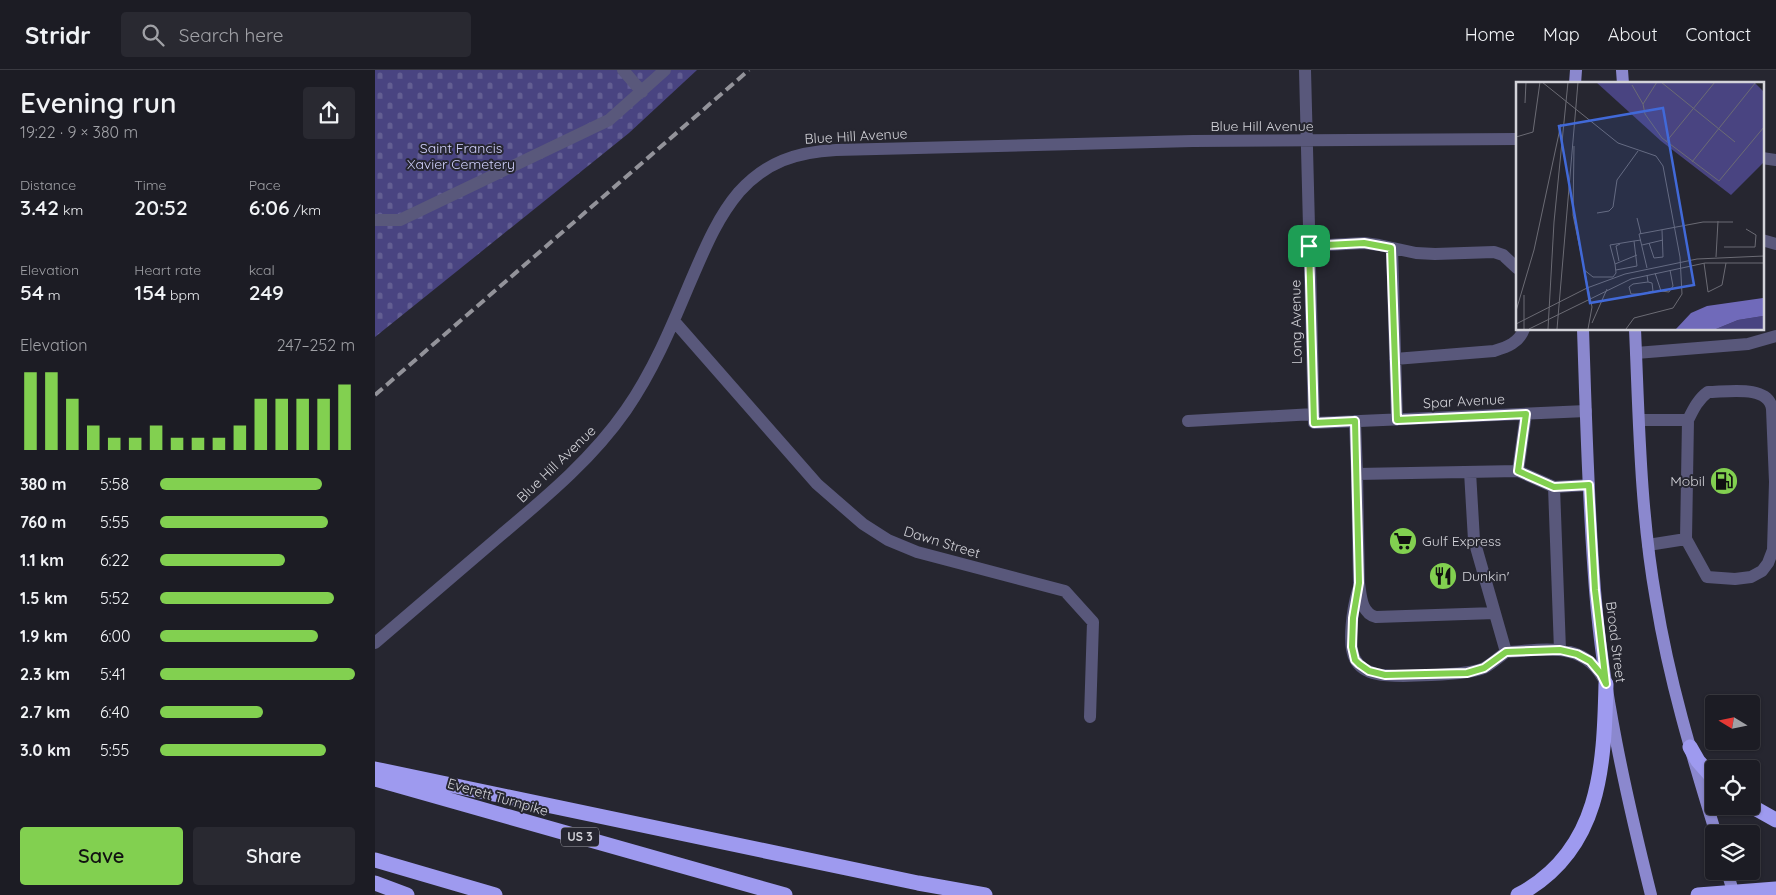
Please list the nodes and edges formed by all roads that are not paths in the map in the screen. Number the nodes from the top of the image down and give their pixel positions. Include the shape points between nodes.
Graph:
1 (623, 70) edge
2 (665, 70) edge
3 (1305, 70) edge
4 (642, 92) junction
5 (1516, 140) edge
6 (1306, 141) junction
7 (1763, 158) edge
8 (1776, 160) edge
9 (375, 220) edge
10 (1763, 240) edge
11 (1776, 244) edge
12 (1309, 246) junction
13 (1391, 248) junction
14 (1516, 267) edge
15 (674, 321) junction
16 (1523, 330) edge
17 (1583, 330) edge
18 (1635, 330) edge
19 (1776, 336) edge
20 (1636, 353) junction
21 (1395, 359) junction
22 (1586, 411) junction
23 (1526, 414) junction
24 (1314, 418) junction
25 (1397, 420) junction
26 (1639, 420) junction
27 (1688, 420) junction
28 (1188, 421) dead end
29 (1355, 421) junction
30 (1518, 471) junction
31 (1470, 472) junction
32 (1357, 474) junction
33 (1589, 485) junction
34 (1554, 487) junction
35 (1686, 539) junction
36 (1648, 545) junction
37 (1359, 583) junction
38 (1495, 613) junction
39 (375, 643) edge
40 (1560, 650) junction
41 (1506, 652) junction
42 (1606, 684) junction
43 (1090, 717) dead end
44 (1690, 747) junction
45 (375, 769) edge
46 (1705, 769) edge
47 (375, 779) edge
48 (1760, 811) edge
49 (1776, 820) edge
50 (1713, 825) edge
51 (375, 860) edge
52 (1730, 880) edge
53 (375, 882) edge
54 (1776, 889) edge
55 (1734, 894) edge
56 (407, 895) edge
57 (495, 895) edge
58 (785, 895) edge
59 (985, 895) edge
60 (1518, 895) edge
61 (1651, 895) edge
62 (1698, 895) edge

1 - 4 street
2 - 4 street
3 - 6 street, Long Avenue
4 - 9 street via 609,120 400,220
5 - 6 street, Blue Hill Avenue
6 - 12 street, Long Avenue
6 - 15 street, Blue Hill Avenue via 1193,141 804,153 772,165 738,194 707,243
7 - 8 street
10 - 11 street
12 - 13 street via 1364,243
12 - 24 street, Long Avenue
13 - 14 street via 1435,254 1494,252 1503,255
13 - 21 street
15 - 39 street, Blue Hill Avenue via 645,382 606,437 551,493
15 - 43 street, Dawn Street via 817,484 863,524 888,540 917,552 1065,591 1093,622
16 - 21 street via 1517,342 1494,352
17 - 22 main road, Broad Street
18 - 20 main road
19 - 20 street via 1748,344
20 - 26 main road
21 - 25 street
22 - 23 street, Spar Avenue
22 - 33 main road, Broad Street
23 - 25 street, Spar Avenue
23 - 30 street
24 - 28 street, Spar Avenue
24 - 29 street, Spar Avenue
25 - 29 street, Spar Avenue
26 - 27 street
26 - 36 main road
27 - 35 street
27 - 35 street via 1707,392 1753,391 1768,398 1773,409 1775,482 1773,550 1762,571 1751,577 1735,579 1707,577
29 - 32 street
30 - 31 street
30 - 34 street
31 - 32 street
31 - 38 street via 1474,540
32 - 37 street
33 - 34 street
33 - 42 main road, Broad Street via 1595,590
34 - 40 street
35 - 36 street
36 - 44 main road via 1667,662
37 - 38 street via 1364,607 1376,617
37 - 41 street via 1352,647 1355,660 1369,671 1394,675 1467,673 1484,668
38 - 41 street
40 - 41 street
40 - 42 street via 1590,661
42 - 60 highway via 1602,766 1586,823 1574,846 1559,864 1541,881
42 - 61 main road, Broad Street via 1632,819
44 - 46 highway
44 - 50 main road
45 - 59 highway
47 - 58 highway, Everett Turnpike / US 3
48 - 49 highway
51 - 57 highway
52 - 55 main road
53 - 56 highway
54 - 55 highway
55 - 62 highway

